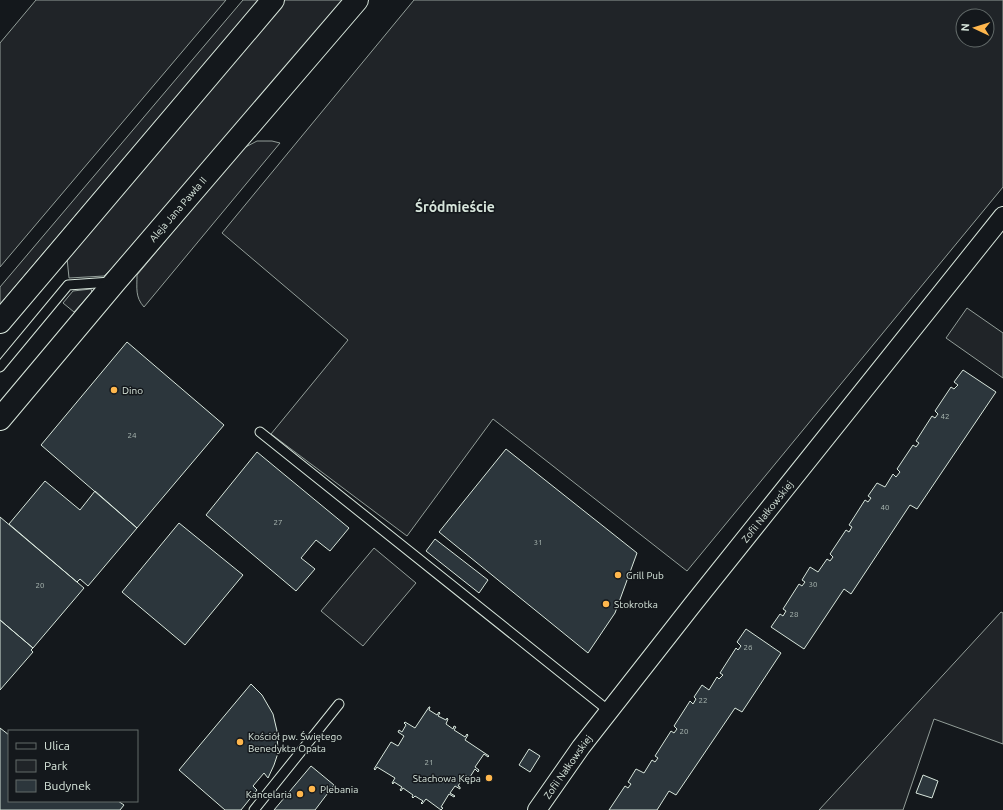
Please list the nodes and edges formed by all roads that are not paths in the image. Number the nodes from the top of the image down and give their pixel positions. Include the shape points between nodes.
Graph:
1 (273, 0) edge
2 (357, 0) edge
3 (1003, 216) edge
4 (115, 282) junction
5 (0, 322) edge
6 (0, 367) edge
7 (0, 419) edge
8 (260, 432) dead end
9 (339, 704) dead end
10 (609, 711) junction
11 (254, 810) edge
12 (537, 810) edge

1 - 5 street
2 - 4 street, Aleja Jana Pawła II
3 - 10 street, Zofii Nałkowskiej
4 - 6 lane via 68,285
4 - 7 street, Aleja Jana Pawła II
8 - 10 lane
9 - 11 lane
10 - 12 street, Zofii Nałkowskiej

